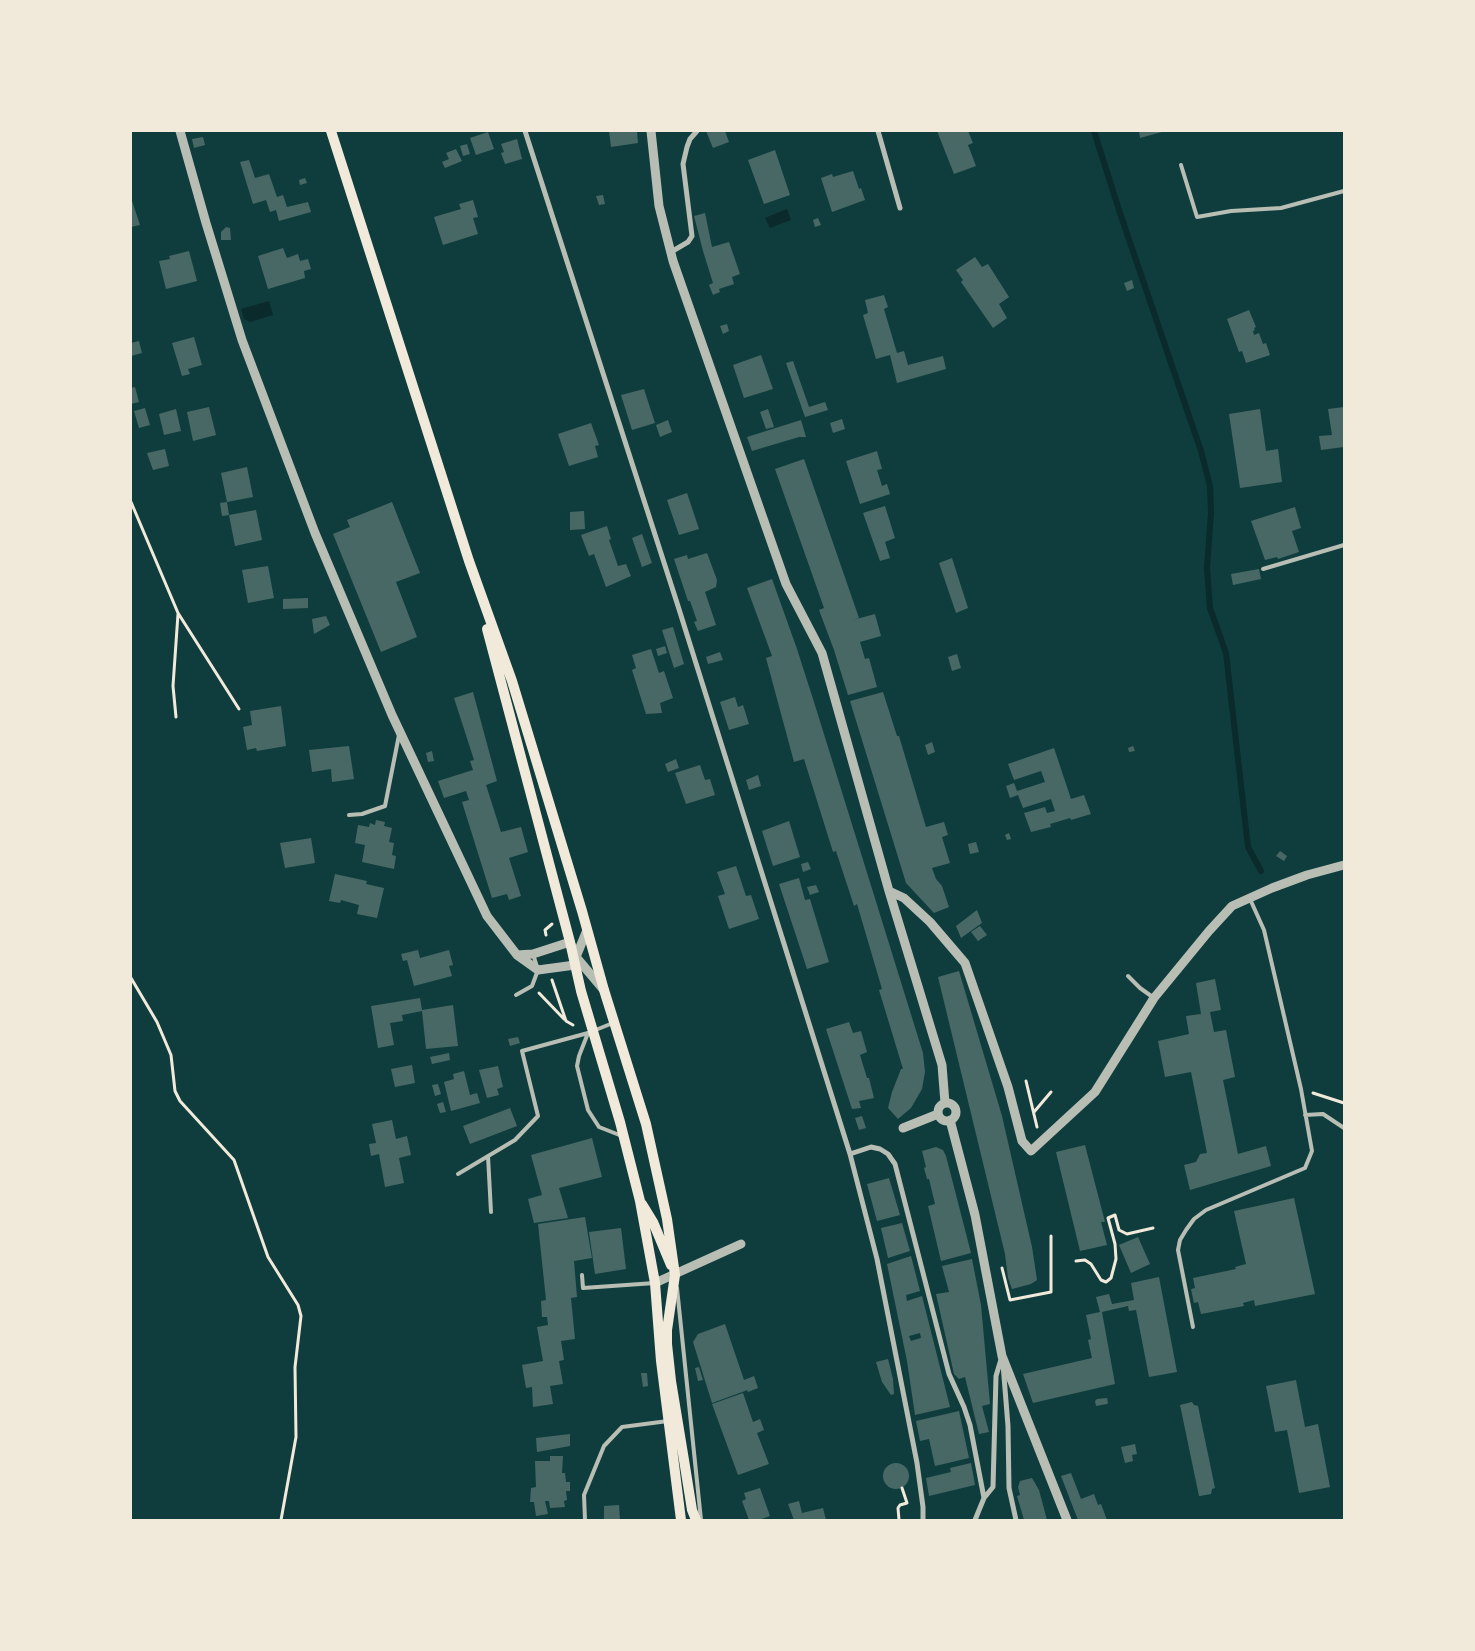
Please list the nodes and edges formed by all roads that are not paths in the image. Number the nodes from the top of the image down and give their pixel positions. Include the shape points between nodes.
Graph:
1 (180, 131) edge
2 (330, 131) edge
3 (524, 131) edge
4 (651, 131) edge
5 (697, 131) edge
6 (878, 131) edge
7 (1181, 165) dead end
8 (1344, 191) edge
9 (900, 208) dead end
10 (671, 252) junction
11 (1344, 546) edge
12 (469, 561) junction
13 (1263, 569) dead end
14 (400, 733) junction
15 (349, 814) dead end
16 (1344, 865) edge
17 (889, 891) junction
18 (1250, 897) junction
19 (588, 930) junction
20 (570, 942) junction
21 (533, 954) junction
22 (517, 955) junction
23 (576, 961) junction
24 (538, 970) junction
25 (1128, 976) dead end
26 (604, 990) junction
27 (516, 995) dead end
28 (1154, 998) junction
29 (614, 1023) junction
30 (591, 1032) junction
31 (945, 1103) junction
32 (938, 1114) junction
33 (1306, 1115) junction
34 (950, 1120) junction
35 (903, 1128) dead end
36 (1344, 1128) edge
37 (624, 1137) junction
38 (850, 1154) junction
39 (488, 1156) junction
40 (458, 1174) dead end
41 (640, 1201) junction
42 (491, 1212) dead end
43 (742, 1244) dead end
44 (582, 1275) dead end
45 (676, 1275) junction
46 (655, 1283) junction
47 (1193, 1327) dead end
48 (1002, 1356) junction
49 (673, 1420) junction
50 (984, 1498) junction
51 (585, 1520) edge
52 (681, 1520) edge
53 (696, 1520) edge
54 (701, 1520) edge
55 (923, 1520) edge
56 (975, 1520) edge
57 (1016, 1520) edge
58 (1067, 1520) edge

1 - 14 street via 242,340 315,533
2 - 12 main road
3 - 38 street via 675,596
4 - 10 street via 659,206
5 - 10 street via 690,139 683,164 692,236
6 - 9 street
7 - 8 lane via 1197,217 1281,208
10 - 17 street via 786,584 822,653
11 - 13 lane
12 - 19 main road via 512,680
12 - 20 main road
14 - 15 lane via 385,806 362,814
14 - 22 street via 487,916
16 - 18 street
17 - 28 street via 904,898 930,922 965,962 1008,1087 1022,1142 1031,1151 1095,1092
17 - 31 street via 942,1064
18 - 28 street via 1232,906
18 - 33 lane via 1264,930
19 - 23 street
19 - 26 main road
20 - 21 street
20 - 23 main road
21 - 22 street
21 - 24 lane
22 - 24 street
23 - 24 street
23 - 26 street
23 - 30 main road
24 - 27 lane via 532,986
25 - 28 lane
26 - 29 main road
29 - 30 lane
29 - 45 main road via 646,1124
30 - 37 main road
30 - 37 lane via 579,1056 578,1066 588,1110 599,1127
30 - 39 lane via 522,1051 538,1116 515,1140
31 - 32 street via 940,1106
31 - 34 street via 955,1108 955,1116
32 - 34 street via 944,1121
32 - 35 street
33 - 36 lane via 1322,1114
33 - 47 lane via 1312,1151 1305,1168 1206,1210 1194,1219 1180,1240 1178,1250
34 - 48 street via 974,1216
37 - 41 main road
38 - 50 street via 871,1147 888,1154 896,1164 948,1374 970,1425
38 - 55 street via 877,1258 917,1463
39 - 40 lane
39 - 42 lane
41 - 45 main road via 653,1222
41 - 46 main road
43 - 45 street
44 - 46 lane via 583,1288
45 - 46 street
45 - 49 main road via 667,1344
45 - 54 lane
46 - 49 main road via 661,1361
48 - 50 street via 996,1376 993,1487
48 - 57 street via 1009,1488
48 - 58 street
49 - 51 lane via 622,1427 604,1446 584,1495
49 - 52 main road
49 - 53 main road
50 - 56 street

